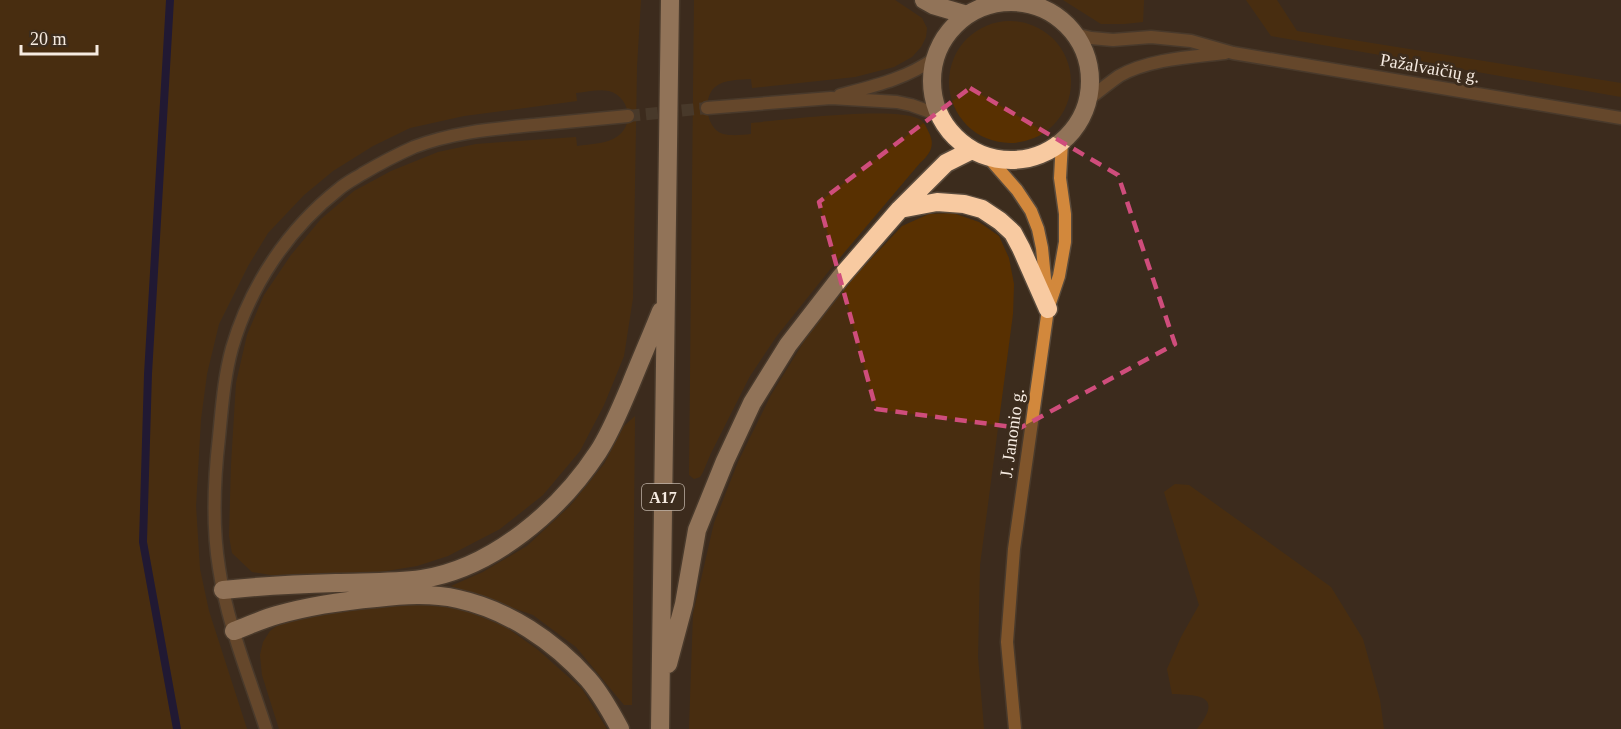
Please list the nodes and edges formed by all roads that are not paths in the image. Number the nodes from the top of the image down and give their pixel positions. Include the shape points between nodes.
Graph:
1 (670, 0) edge
2 (924, 0) edge
3 (1031, 2) edge
4 (967, 15) junction
5 (1075, 34) junction
6 (1233, 53) junction
7 (935, 58) junction
8 (831, 98) junction
9 (1089, 99) junction
10 (707, 108) tunnel mouth
11 (939, 115) junction
12 (628, 116) tunnel mouth
13 (1621, 118) edge
14 (1062, 142) junction
15 (972, 150) junction
16 (989, 158) junction
17 (900, 209) junction
18 (666, 301) junction
19 (1048, 309) junction
20 (223, 590) junction
21 (234, 631) junction
22 (660, 692) junction
23 (266, 729) edge
24 (620, 729) edge
25 (660, 729) edge
26 (1015, 729) edge

1 - 18 highway, A17
2 - 4 highway
3 - 4 highway via 987,6
3 - 5 highway via 1055,15
4 - 7 highway via 947,34
5 - 6 street, Pažalvaičių g. via 1113,40 1151,37 1191,41
5 - 9 highway via 1089,65
6 - 9 street, Pažalvaičių g. via 1151,64 1120,76
6 - 13 street, Pažalvaičių g.
7 - 8 street via 898,79
7 - 11 highway via 932,87
8 - 10 street
8 - 11 street via 897,102
9 - 14 highway via 1074,130
11 - 15 highway via 959,141
12 - 20 street via 475,130 444,137 388,159 340,188 304,221 275,256 256,288 231,350 222,403 215,504 215,544
14 - 16 highway via 1027,159
14 - 19 street via 1060,178 1065,242
15 - 16 highway
15 - 17 highway via 946,163
16 - 19 street, J. Janonio g. via 1031,211 1042,248
17 - 19 highway via 937,202 964,204 982,209 1000,221 1013,233
17 - 22 highway via 788,345 752,403 698,530 684,604
18 - 20 highway via 598,452 566,494 486,557 456,570 395,582
18 - 22 highway, A17
19 - 26 street, J. Janonio g. via 1014,549 1007,642
20 - 21 street
21 - 23 street
21 - 24 highway via 274,616 340,601 425,595 457,598 515,620 555,646 588,679
22 - 25 highway, A17

